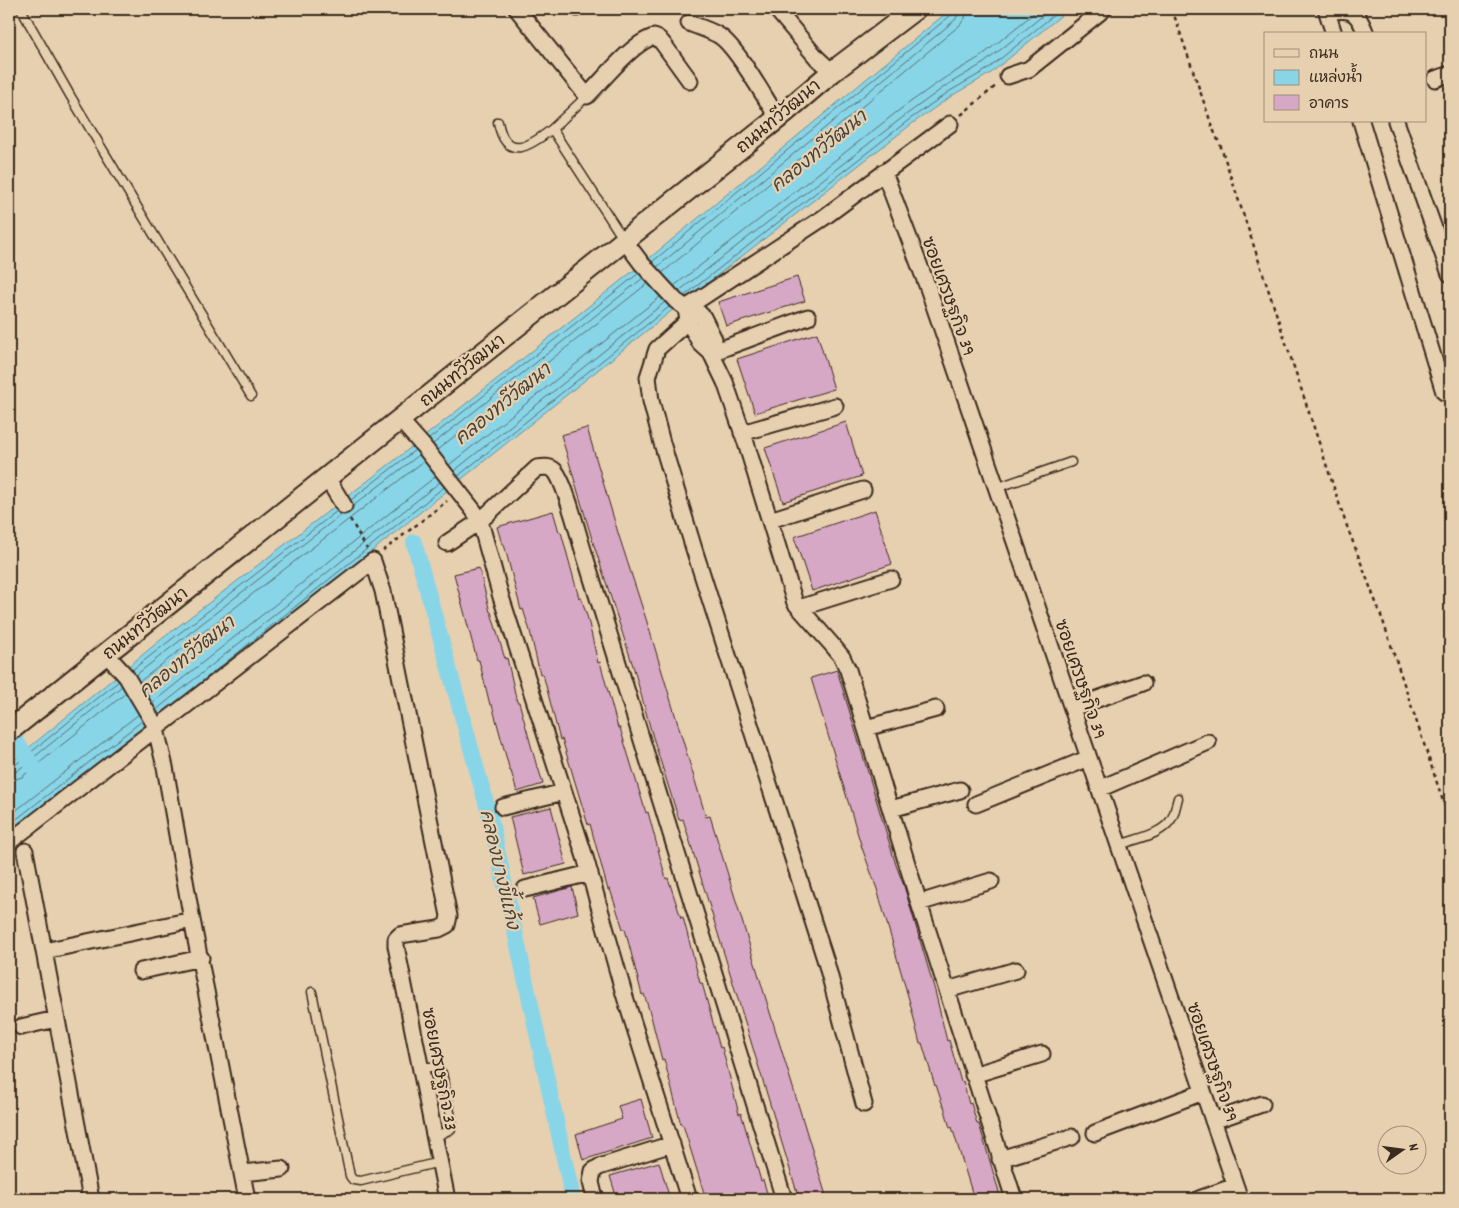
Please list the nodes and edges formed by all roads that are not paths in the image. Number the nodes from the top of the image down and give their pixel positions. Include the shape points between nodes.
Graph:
1 (21, 9) edge
2 (517, 9) edge
3 (776, 9) edge
4 (915, 9) edge
5 (1104, 9) edge
6 (1327, 10) edge
7 (892, 16) edge
8 (689, 23) dead end
9 (1333, 32) edge
10 (1365, 32) edge
11 (832, 72) junction
12 (1450, 74) edge
13 (1008, 76) dead end
14 (1435, 79) dead end
15 (690, 82) dead end
16 (588, 96) junction
17 (778, 118) junction
18 (498, 122) dead end
19 (1361, 122) edge
20 (1396, 122) edge
21 (950, 124) dead end
22 (552, 129) junction
23 (884, 172) junction
24 (624, 240) junction
25 (1450, 274) edge
26 (683, 310) junction
27 (808, 317) dead end
28 (711, 354) junction
29 (1444, 392) dead end
30 (251, 396) dead end
31 (835, 406) dead end
32 (400, 420) junction
33 (742, 433) junction
34 (1071, 462) dead end
35 (327, 478) junction
36 (996, 488) junction
37 (863, 490) dead end
38 (344, 506) road end
39 (770, 520) junction
40 (480, 521) junction
41 (447, 543) dead end
42 (891, 579) dead end
43 (799, 608) junction
44 (106, 654) junction
45 (1142, 684) dead end
46 (1072, 708) junction
47 (936, 709) dead end
48 (16, 726) edge
49 (155, 726) junction
50 (866, 728) junction
51 (1208, 742) dead end
52 (1089, 758) junction
53 (1100, 789) junction
54 (960, 790) dead end
55 (564, 792) junction
56 (1178, 798) dead end
57 (976, 804) dead end
58 (503, 807) dead end
59 (891, 810) junction
60 (9, 842) edge
61 (1118, 845) junction
62 (25, 851) dead end
63 (590, 873) junction
64 (991, 881) dead end
65 (525, 889) dead end
66 (919, 903) junction
67 (192, 920) junction
68 (44, 950) junction
69 (201, 958) junction
70 (1016, 970) dead end
71 (141, 971) dead end
72 (947, 990) junction
73 (312, 992) dead end
74 (56, 1018) junction
75 (21, 1027) dead end
76 (1042, 1054) dead end
77 (973, 1075) junction
78 (1203, 1092) junction
79 (864, 1104) dead end
80 (1262, 1104) dead end
81 (1213, 1121) junction
82 (1095, 1133) dead end
83 (1072, 1137) dead end
84 (672, 1144) junction
85 (1000, 1159) junction
86 (440, 1162) junction
87 (282, 1169) dead end
88 (242, 1173) junction
89 (1238, 1193) edge
90 (91, 1199) edge
91 (247, 1199) edge
92 (447, 1199) edge
93 (595, 1199) edge
94 (689, 1199) edge
95 (784, 1199) edge
96 (1014, 1199) edge
97 (1199, 1199) edge

1 - 30 lane
2 - 16 street
3 - 11 street
4 - 7 main road, ถนนทวีวัฒนา
5 - 13 street via 1029,69
6 - 9 street
6 - 10 street via 1344,9 1354,13
7 - 11 main road, ถนนทวีวัฒนา
8 - 17 street via 726,41
11 - 17 main road, ถนนทวีวัฒนา
12 - 14 street
15 - 16 street via 664,45 654,37 633,49
16 - 22 lane
17 - 24 main road, ถนนทวีวัฒนา
18 - 22 lane via 500,136 507,144 517,147 534,143
19 - 29 street
20 - 25 street
21 - 23 street
22 - 24 lane
23 - 26 street via 823,218
23 - 36 street, ซอยเศรษฐกิจ 39 via 928,288
24 - 26 street
24 - 32 main road, ถนนทวีวัฒนา
26 - 28 street via 700,343
26 - 79 street via 657,349 648,377 652,401 694,550 826,962
27 - 28 street
28 - 33 street
31 - 33 street
32 - 35 main road, ถนนทวีวัฒนา
32 - 40 street
33 - 39 street
34 - 36 lane
35 - 38 street
35 - 44 main road, ถนนทวีวัฒนา
36 - 46 street, ซอยเศรษฐกิจ 39
37 - 39 street
39 - 43 street via 787,581
40 - 41 street
40 - 55 street
40 - 95 street via 537,468 544,466 555,472 587,562
42 - 43 street
43 - 50 street via 842,656
44 - 48 main road, ถนนทวีวัฒนา
44 - 49 street via 126,676
45 - 46 street
46 - 52 street, ซอยเศรษฐกิจ 39
47 - 50 street
49 - 60 street
49 - 67 street
49 - 86 street, ซอยเศรษฐกิจ 33 via 371,558 383,591 449,916 447,925 400,935 396,939
50 - 59 street
51 - 53 street
52 - 53 street, ซอยเศรษฐกิจ 39
52 - 57 street
53 - 61 street, ซอยเศรษฐกิจ 39
54 - 59 street
55 - 58 street
55 - 63 street
56 - 61 lane via 1171,819 1164,828
59 - 66 street
61 - 78 street, ซอยเศรษฐกิจ 39
62 - 68 street
63 - 65 street
63 - 84 street
64 - 66 street
66 - 72 street
67 - 68 street
67 - 69 street
68 - 74 street
69 - 71 street
69 - 88 street
70 - 72 street
72 - 77 street
73 - 86 lane via 353,1180 361,1181
74 - 75 street
74 - 90 street
76 - 77 street
77 - 85 street
78 - 81 street, ซอยเศรษฐกิจ 39
78 - 82 street
80 - 81 street
81 - 89 street, ซอยเศรษฐกิจ 39
83 - 85 street
84 - 93 street via 593,1171 591,1182
84 - 94 street
85 - 96 street
86 - 92 street, ซอยเศรษฐกิจ 33
87 - 88 street
88 - 91 street
89 - 97 street

